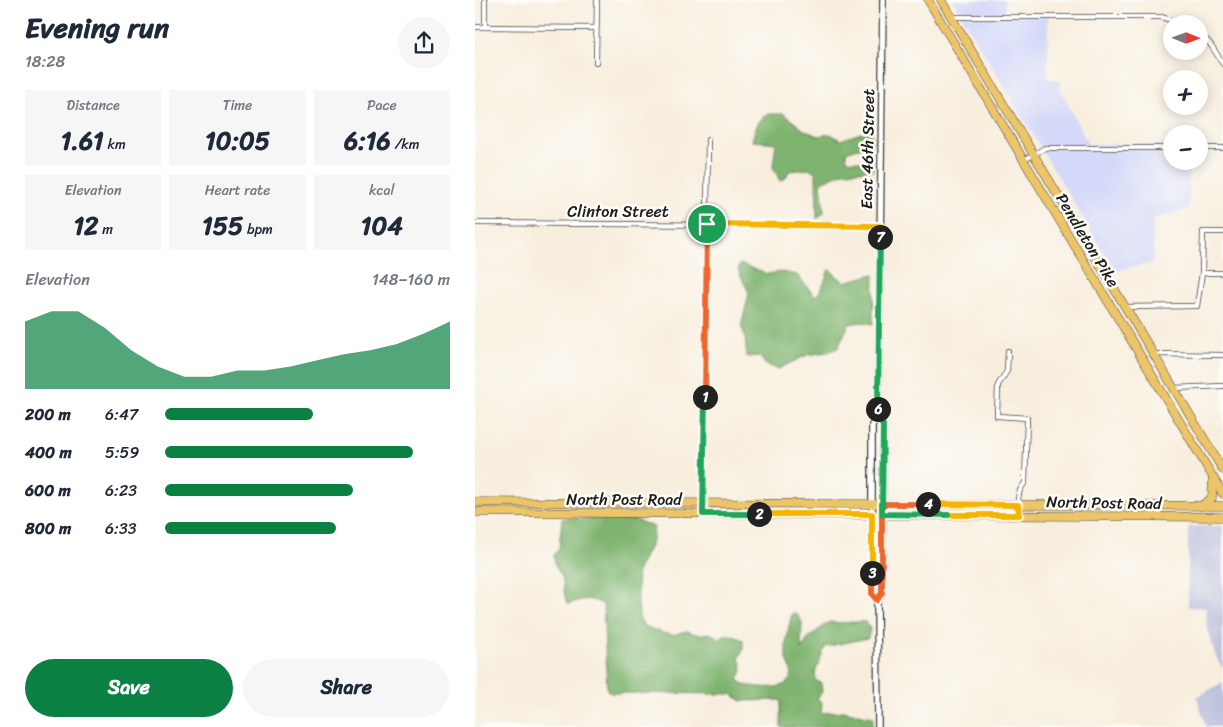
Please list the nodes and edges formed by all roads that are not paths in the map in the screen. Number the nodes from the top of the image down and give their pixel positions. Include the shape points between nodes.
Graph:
1 (485, 0) edge
2 (597, 0) edge
3 (883, 0) edge
4 (928, 0) edge
5 (941, 0) edge
6 (951, 17) junction
7 (1163, 17) edge
8 (475, 27) edge
9 (485, 27) junction
10 (596, 28) junction
11 (1208, 42) edge
12 (596, 62) dead end
13 (1223, 64) edge
14 (708, 140) dead end
15 (1163, 148) edge
16 (1208, 148) edge
17 (1223, 148) edge
18 (1034, 154) junction
19 (1024, 160) junction
20 (475, 223) edge
21 (707, 224) junction
22 (880, 226) junction
23 (1223, 232) edge
24 (1202, 273) junction
25 (1223, 273) edge
26 (1125, 307) junction
27 (1008, 351) dead end
28 (1153, 354) junction
29 (1223, 355) edge
30 (1223, 386) edge
31 (1173, 388) junction
32 (878, 418) junction
33 (1223, 470) edge
34 (1212, 476) junction
35 (1223, 494) edge
36 (475, 502) edge
37 (704, 502) junction
38 (872, 503) junction
39 (882, 504) junction
40 (1018, 505) junction
41 (1201, 506) junction
42 (1223, 506) edge
43 (475, 512) edge
44 (703, 514) junction
45 (872, 514) junction
46 (882, 514) junction
47 (1019, 515) junction
48 (1223, 517) edge
49 (877, 600) junction
50 (878, 727) edge

1 - 9 street
2 - 10 street
3 - 22 street, East 46th Street
4 - 19 main road, Pendleton Pike
5 - 6 main road, Pendleton Pike
6 - 7 street
6 - 18 main road, Pendleton Pike
8 - 9 street
9 - 10 street
10 - 12 street
11 - 13 street
14 - 21 street
15 - 18 street via 1045,148
16 - 17 street
18 - 19 street
18 - 26 main road, Pendleton Pike
19 - 34 main road, Pendleton Pike
20 - 21 street, Clinton Street
21 - 22 street, Clinton Street
21 - 37 street
22 - 32 street, East 46th Street
23 - 24 street via 1203,232
24 - 25 street
24 - 26 street via 1197,306
26 - 28 main road, Pendleton Pike
27 - 40 street via 1007,371 998,384 997,416 1027,418 1025,483 1020,488
28 - 29 street
28 - 31 main road, Pendleton Pike
30 - 31 street
31 - 33 main road, Pendleton Pike
32 - 38 street, East 46th Street via 872,425
32 - 39 street, East 46th Street via 883,425
34 - 35 main road, Pendleton Pike
34 - 41 main road via 1212,498
36 - 37 main road, North Post Road
37 - 38 main road, North Post Road
37 - 44 street
38 - 39 main road, North Post Road
38 - 45 street, East 46th Street
39 - 40 main road, North Post Road
39 - 46 street, East 46th Street
40 - 41 main road, North Post Road
40 - 47 street
41 - 42 main road, North Post Road
43 - 44 main road, North Post Road
44 - 45 main road, North Post Road
45 - 46 main road, North Post Road
45 - 49 street, East 46th Street via 872,594
46 - 47 main road, North Post Road
46 - 49 street, East 46th Street via 882,593
47 - 48 main road, North Post Road
49 - 50 street, East 46th Street

